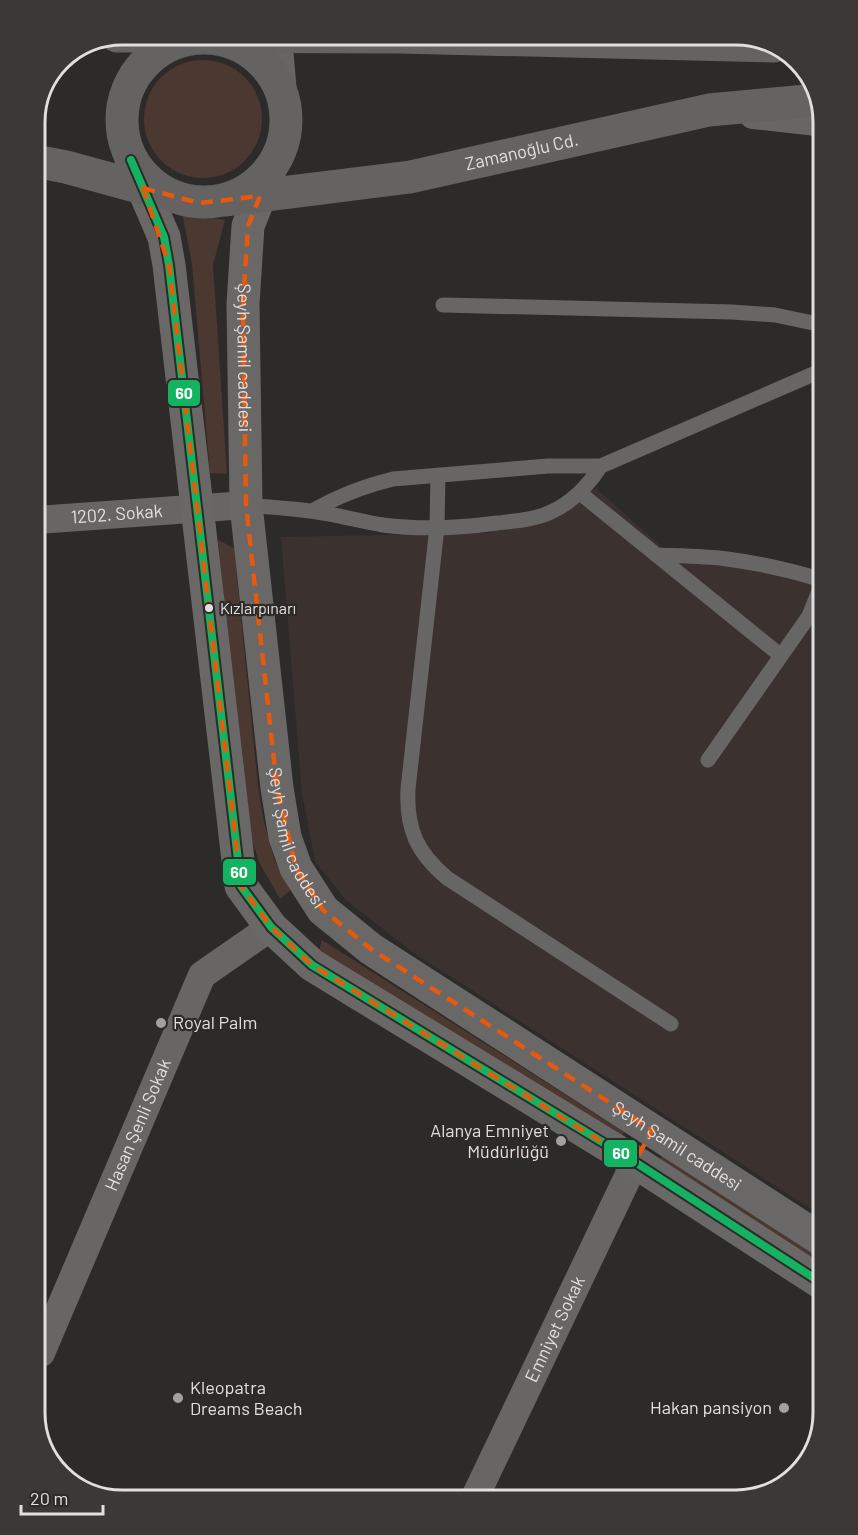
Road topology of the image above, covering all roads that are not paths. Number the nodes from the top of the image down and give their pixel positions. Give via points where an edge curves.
1 (169, 45) edge
2 (238, 45) edge
3 (279, 45) edge
4 (283, 94) junction
5 (810, 101) edge
6 (709, 110) junction
7 (813, 122) edge
8 (45, 163) edge
9 (149, 182) junction
10 (265, 183) junction
11 (443, 305) dead end
12 (813, 323) edge
13 (813, 374) edge
14 (601, 466) junction
15 (438, 475) junction
16 (580, 493) junction
17 (246, 505) junction
18 (197, 508) junction
19 (312, 511) junction
20 (45, 519) edge
21 (437, 528) junction
22 (656, 555) junction
23 (813, 577) edge
24 (813, 606) edge
25 (780, 655) junction
26 (708, 760) dead end
27 (323, 910) junction
28 (271, 927) junction
29 (671, 1024) dead end
30 (652, 1130) junction
31 (635, 1162) junction
32 (813, 1234) edge
33 (813, 1278) edge
34 (45, 1344) edge
35 (478, 1490) edge

1 - 9 highway via 149,58 131,80 122,106 122,134
2 - 4 highway via 251,51 271,70
3 - 4 street
4 - 10 highway via 288,121 283,147
5 - 6 highway, Zamanoğlu Cd.
6 - 7 street
6 - 10 highway, Zamanoğlu Cd. via 410,177
8 - 9 highway
9 - 10 highway, Zamanoğlu Cd. via 199,203 226,200
9 - 18 main road, Şeyh Şamil caddesi via 169,265
10 - 17 main road, Şeyh Şamil caddesi via 248,226 243,304
11 - 12 lane via 732,312
13 - 14 lane
14 - 15 lane
14 - 16 lane
15 - 19 lane via 371,485
15 - 21 lane
16 - 21 lane via 566,504 533,518
16 - 22 lane
17 - 18 street, 1202. Sokak
17 - 19 lane
17 - 27 main road, Şeyh Şamil caddesi via 285,837 296,868
18 - 20 street, 1202. Sokak
18 - 28 main road, Şeyh Şamil caddesi via 241,886
19 - 21 lane via 383,525
21 - 29 lane via 408,789 413,834 433,866 447,878
22 - 23 lane via 747,562
22 - 25 lane
24 - 25 lane
25 - 26 lane
27 - 28 main road
27 - 30 main road, Şeyh Şamil caddesi via 371,949
28 - 31 main road, Şeyh Şamil caddesi via 312,965
28 - 34 street, Hasan Şenli Sokak via 202,975
30 - 31 main road
30 - 32 main road, Şeyh Şamil caddesi
31 - 33 main road, Şeyh Şamil caddesi
31 - 35 street, Emniyet Sokak

